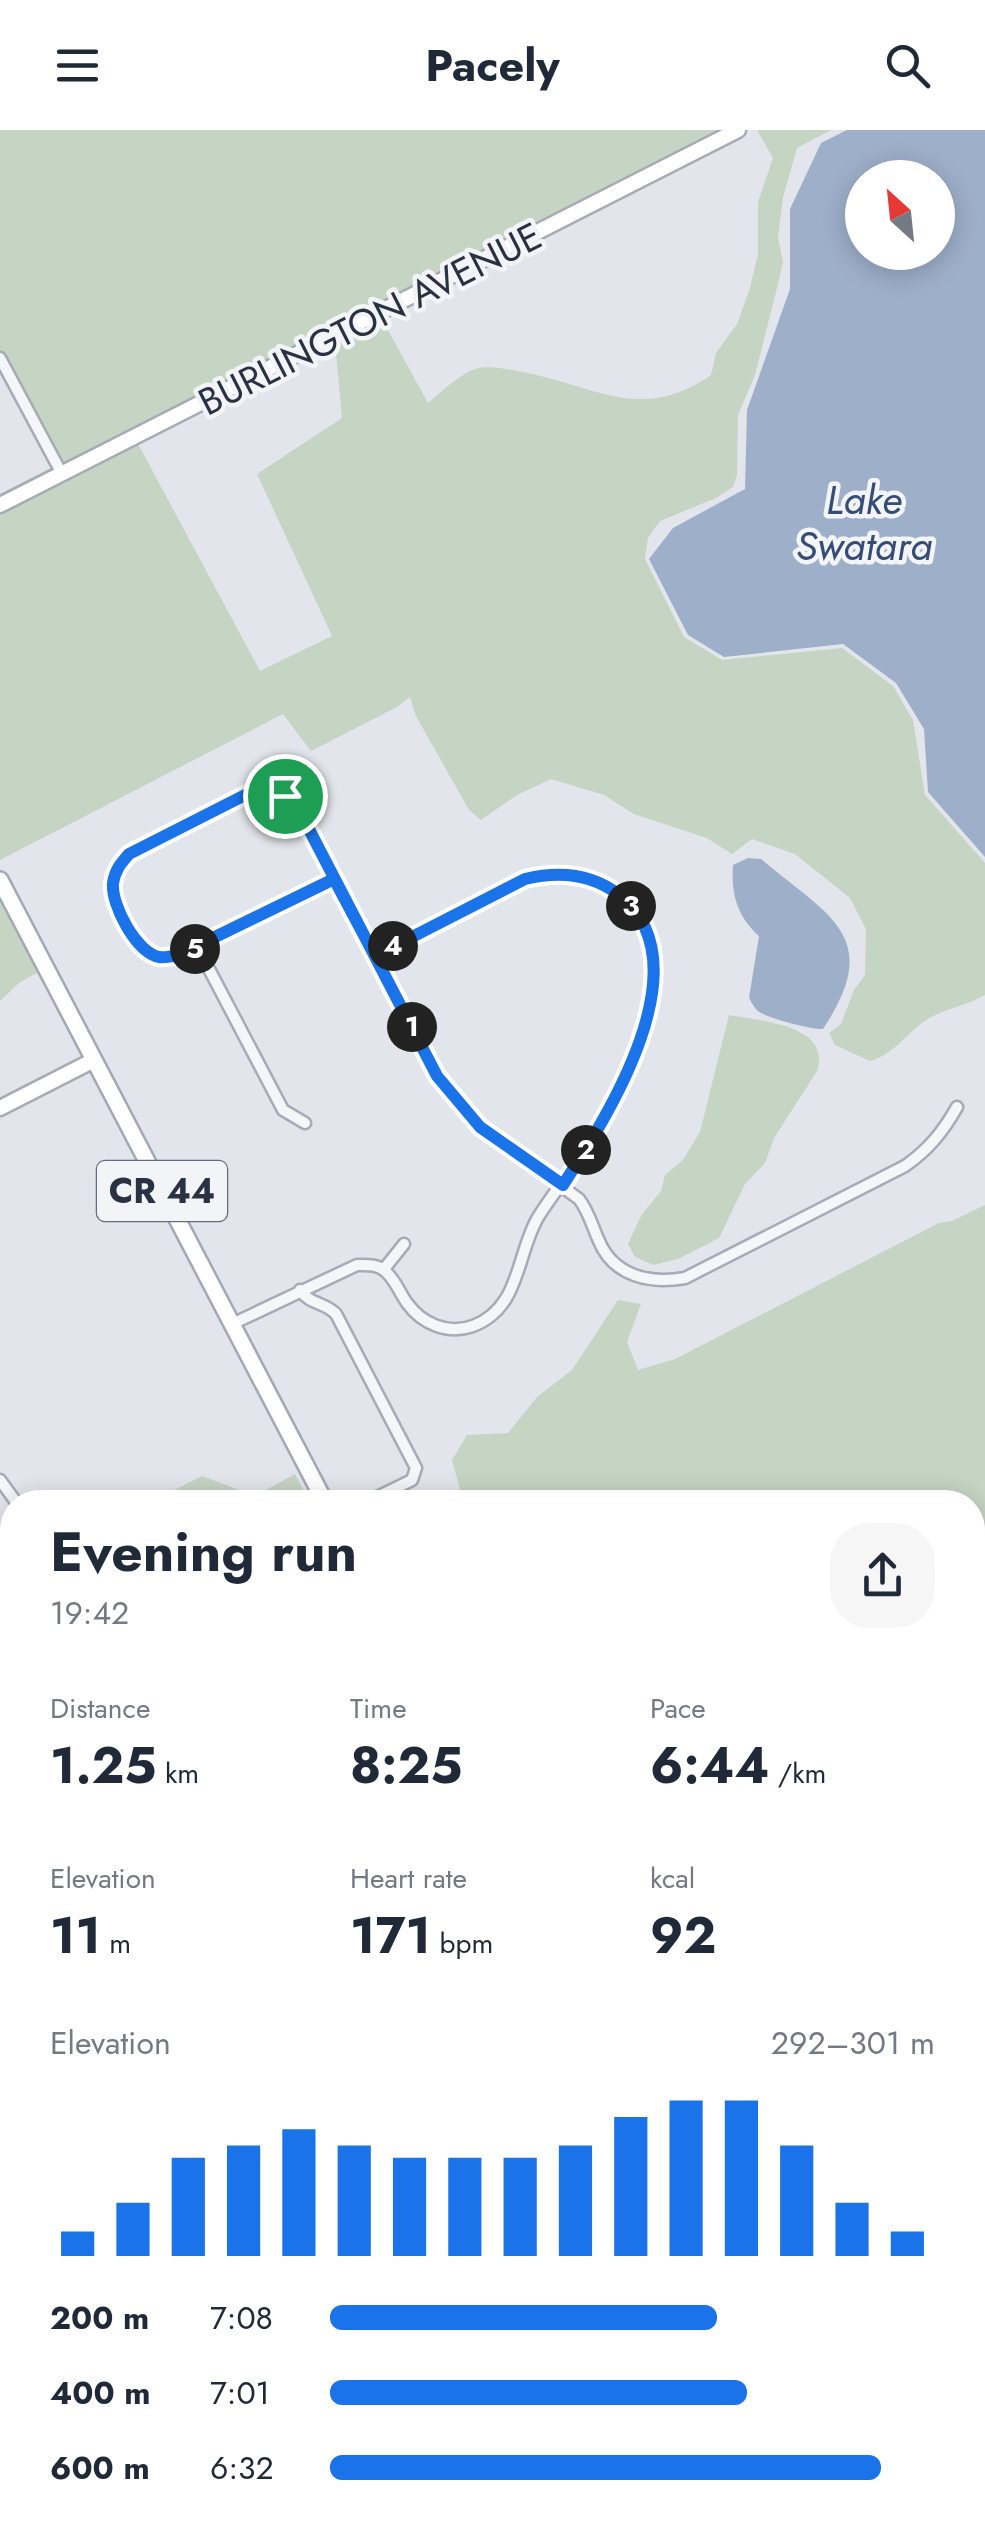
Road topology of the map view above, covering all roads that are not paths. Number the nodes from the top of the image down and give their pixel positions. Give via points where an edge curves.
1 (738, 130) edge
2 (0, 358) edge
3 (4, 374) edge
4 (62, 474) junction
5 (0, 505) edge
6 (334, 879) junction
7 (0, 880) edge
8 (198, 948) junction
9 (375, 956) junction
10 (94, 1060) junction
11 (957, 1107) dead end
12 (0, 1108) edge
13 (305, 1123) dead end
14 (563, 1185) junction
15 (404, 1244) dead end
16 (384, 1269) junction
17 (300, 1290) junction
18 (232, 1324) junction
19 (319, 1490) edge
20 (390, 1490) edge

1 - 4 street, BURLINGTON AVENUE
2 - 3 street
3 - 4 street
4 - 5 street, BURLINGTON AVENUE
6 - 8 street
6 - 8 street via 299,810 269,790 251,792 129,854 113,883 115,902 142,948 158,957
6 - 9 street
7 - 10 main road, CR 44
8 - 13 street via 283,1110
9 - 14 street via 456,1102 480,1127
9 - 14 street via 525,879 550,873 605,884 642,919 656,964 650,1004 628,1071
10 - 12 street
10 - 18 main road, CR 44
11 - 14 street via 945,1129 904,1166 685,1278 638,1278 614,1265 587,1210
14 - 16 street via 529,1234 503,1306 472,1326 451,1330 418,1316
15 - 16 street
16 - 17 street via 357,1265
17 - 18 street
17 - 20 street via 336,1314 416,1470
18 - 19 main road, CR 44

